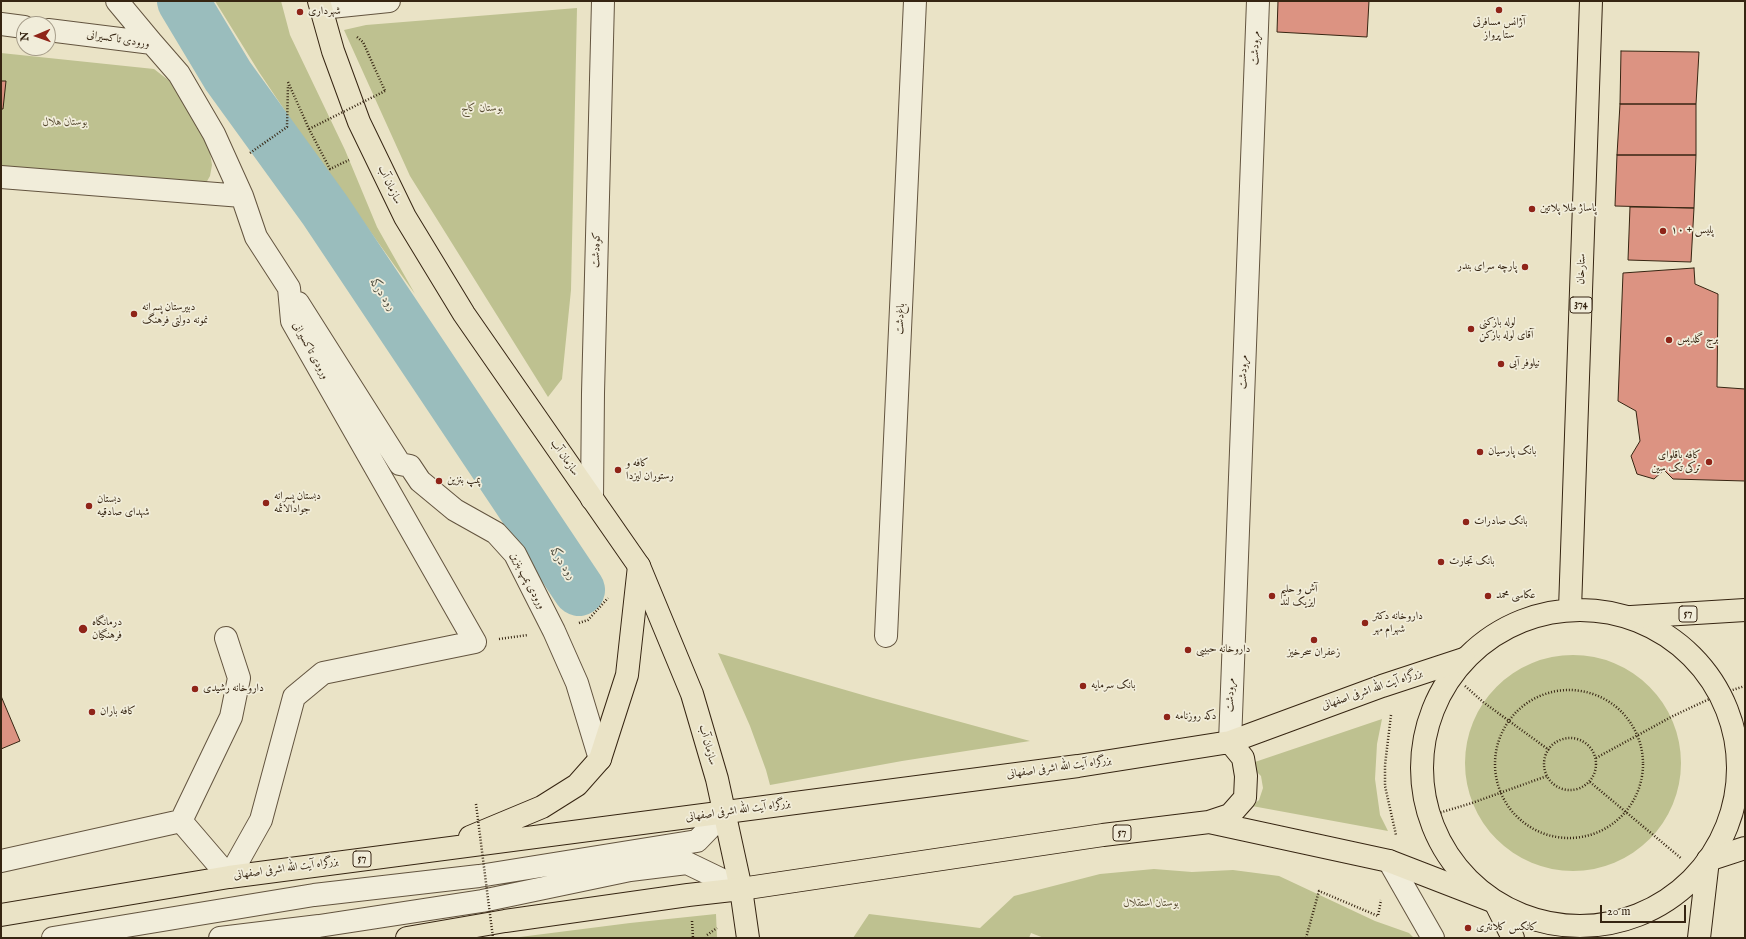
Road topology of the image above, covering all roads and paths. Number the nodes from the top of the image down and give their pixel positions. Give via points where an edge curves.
1 (117, 1) edge
2 (389, 1) edge
3 (603, 1) edge
4 (915, 1) edge
5 (1258, 1) edge
6 (1591, 1) edge
7 (320, 4) edge
8 (1, 24) edge
9 (16, 26) edge
10 (56, 31) edge
11 (363, 42) dead end
12 (152, 43) junction
13 (309, 129) junction
14 (249, 154) dead end
15 (330, 169) dead end
16 (1, 177) edge
17 (242, 196) junction
18 (289, 288) junction
19 (592, 499) junction
20 (639, 566) junction
21 (1570, 609) junction
22 (1745, 610) edge
23 (1631, 617) junction
24 (886, 636) dead end
25 (226, 638) dead end
26 (1458, 667) junction
27 (1745, 686) edge
28 (1720, 694) junction
29 (1391, 715) dead end
30 (1509, 721) junction
31 (1638, 734) junction
32 (1230, 742) junction
33 (1549, 750) junction
34 (1596, 758) junction
35 (600, 759) junction
36 (1547, 776) junction
37 (1590, 782) junction
38 (1501, 792) junction
39 (476, 804) dead end
40 (725, 812) junction
41 (1625, 812) junction
42 (1429, 816) junction
43 (181, 820) junction
44 (1209, 822) junction
45 (1396, 835) dead end
46 (443, 848) junction
47 (1745, 848) edge
48 (1, 861) edge
49 (1389, 862) junction
50 (1704, 866) junction
51 (229, 877) junction
52 (741, 889) junction
53 (1380, 900) dead end
54 (1494, 902) junction
55 (1, 916) edge
56 (691, 916) dead end
57 (717, 928) dead end
58 (53, 938) edge
59 (220, 938) edge
60 (407, 938) edge
61 (493, 938) edge
62 (693, 938) edge
63 (707, 938) edge
64 (748, 938) edge
65 (1306, 938) edge
66 (1433, 938) edge
67 (1513, 938) edge
68 (1699, 938) edge

1 - 12 street
2 - 7 street
3 - 19 street, کوه‌دشت
4 - 24 street, باغ‌دشت
5 - 32 street, مرودشت
6 - 21 main road, ستارخان / 374
7 - 19 main road, سازمان آب via 333,51 359,122 405,217 464,314
8 - 9 street
10 - 12 street, ورودی تاکسیرانی
11 - 13 path, bridge via 385,91
12 - 17 street, ورودی تاکسیرانی via 179,74 214,134
13 - 14 path via 288,82 287,127
13 - 15 path
16 - 17 street
17 - 18 street, ورودی تاکسیرانی via 256,237
18 - 35 street, ورودی پمپ بنزین via 400,464 410,466 420,481 455,510 496,533 514,554 577,683
18 - 51 street, ورودی تاکسیرانی via 292,320 475,642 323,673 294,697 261,820
19 - 20 main road, سازمان آب
20 - 35 main road via 627,675
20 - 40 main road, سازمان آب via 692,694
21 - 23 main road via 1601,610
21 - 26 main road via 1550,611 1512,623 1484,641
22 - 23 main road, 57
23 - 28 main road via 1652,626 1688,652 1704,669
25 - 43 street via 239,678 231,717
26 - 30 path via 1483,702
26 - 32 main road, بزرگراه آیت الله اشرفی اصفهانی / 57 via 1382,686
26 - 42 main road via 1445,684 1431,712 1423,742 1421,773
27 - 28 path
28 - 31 path
28 - 50 main road via 1734,730 1738,775 1730,820
29 - 45 path via 1385,786
30 - 31 path via 1518,709 1538,696 1561,689 1585,690 1607,699 1625,714
30 - 33 path
30 - 38 path via 1496,750 1495,774
31 - 34 path
31 - 41 path via 1644,759 1641,784
32 - 40 main road, بزرگراه آیت الله اشرفی اصفهانی / 57 via 1078,766
32 - 44 main road via 1243,758 1246,776 1245,798 1230,815
33 - 34 path via 1555,743 1571,738 1587,744
33 - 36 path via 1544,763
34 - 37 path via 1597,767
35 - 46 main road via 577,785 542,807
36 - 37 path via 1558,788 1567,790 1583,788
36 - 38 path
37 - 41 path
38 - 41 path via 1503,799 1518,819 1540,833 1564,839 1589,836 1612,825
38 - 42 path
39 - 61 path, bridge
40 - 46 main road, بزرگراه آیت الله اشرفی اصفهانی / 57
40 - 52 main road, سازمان آب
40 - 58 street via 697,841 479,876 314,895
41 - 50 path
42 - 54 main road via 1435,833 1450,859 1470,883
43 - 48 street
43 - 51 street
44 - 49 main road, 57
44 - 52 main road, 57 via 1103,835
46 - 51 main road, بزرگراه آیت الله اشرفی اصفهانی / 57
47 - 50 main road
49 - 54 main road, 57
49 - 66 street
50 - 54 main road via 1677,893 1657,906 1614,923 1591,927 1545,923
50 - 68 main road
51 - 55 main road, بزرگراه آیت الله اشرفی اصفهانی / 57
52 - 59 street via 687,863 630,870 482,901
52 - 60 main road, 57 via 505,921
52 - 64 main road, سازمان آب
53 - 65 path via 1378,916 1319,891
54 - 67 main road
56 - 62 path
57 - 63 path via 707,935

